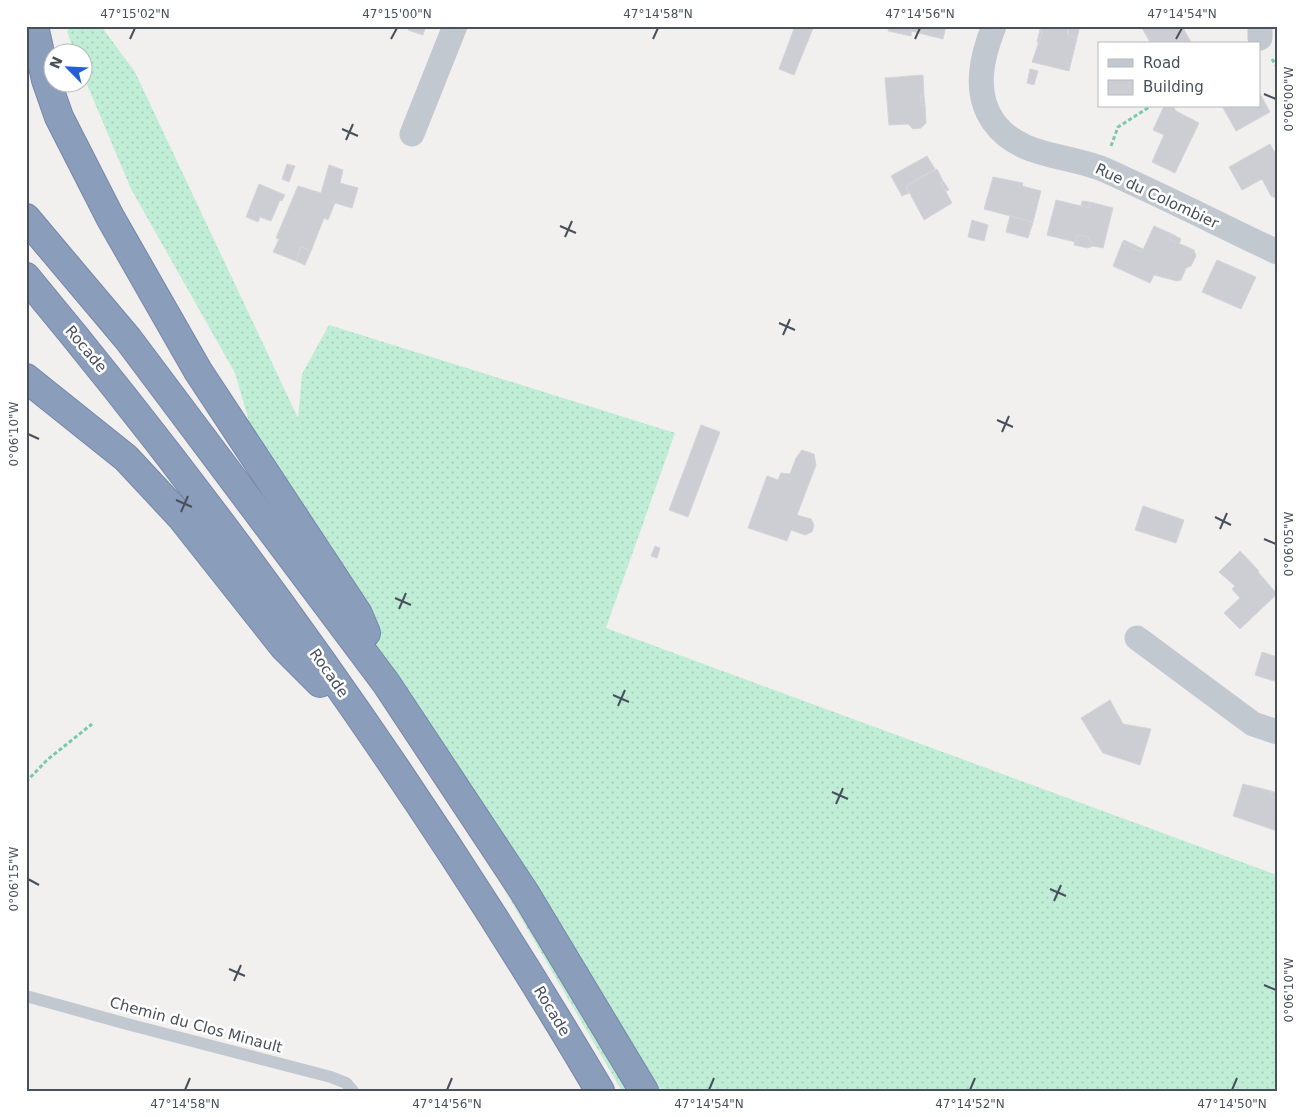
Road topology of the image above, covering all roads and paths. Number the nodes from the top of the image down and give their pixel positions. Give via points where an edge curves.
1 (34, 26) edge
2 (454, 26) edge
3 (994, 26) edge
4 (1148, 108) edge
5 (412, 134) dead end
6 (1103, 169) junction
7 (26, 218) edge
8 (1277, 252) edge
9 (26, 277) edge
10 (26, 378) edge
11 (1138, 638) dead end
12 (386, 683) junction
13 (92, 724) dead end
14 (1277, 732) edge
15 (374, 736) junction
16 (26, 782) edge
17 (26, 996) edge
18 (354, 1091) edge
19 (600, 1091) edge
20 (644, 1091) edge

1 - 12 highway via 46,80 59,117 110,217 198,371 358,614
2 - 5 street
3 - 6 street, Rue du Colombier via 981,72 982,98 993,121 1011,139 1034,150
4 - 6 path via 1118,127
6 - 8 street, Rue du Colombier
7 - 12 highway via 128,339
9 - 15 highway, Rocade via 176,463
10 - 15 highway via 126,458 181,517 284,647
11 - 14 street via 1253,724
12 - 20 highway via 525,893
13 - 16 path via 47,760
15 - 19 highway, Rocade via 496,920
17 - 18 lane, Chemin du Clos Minault via 331,1077 346,1083

